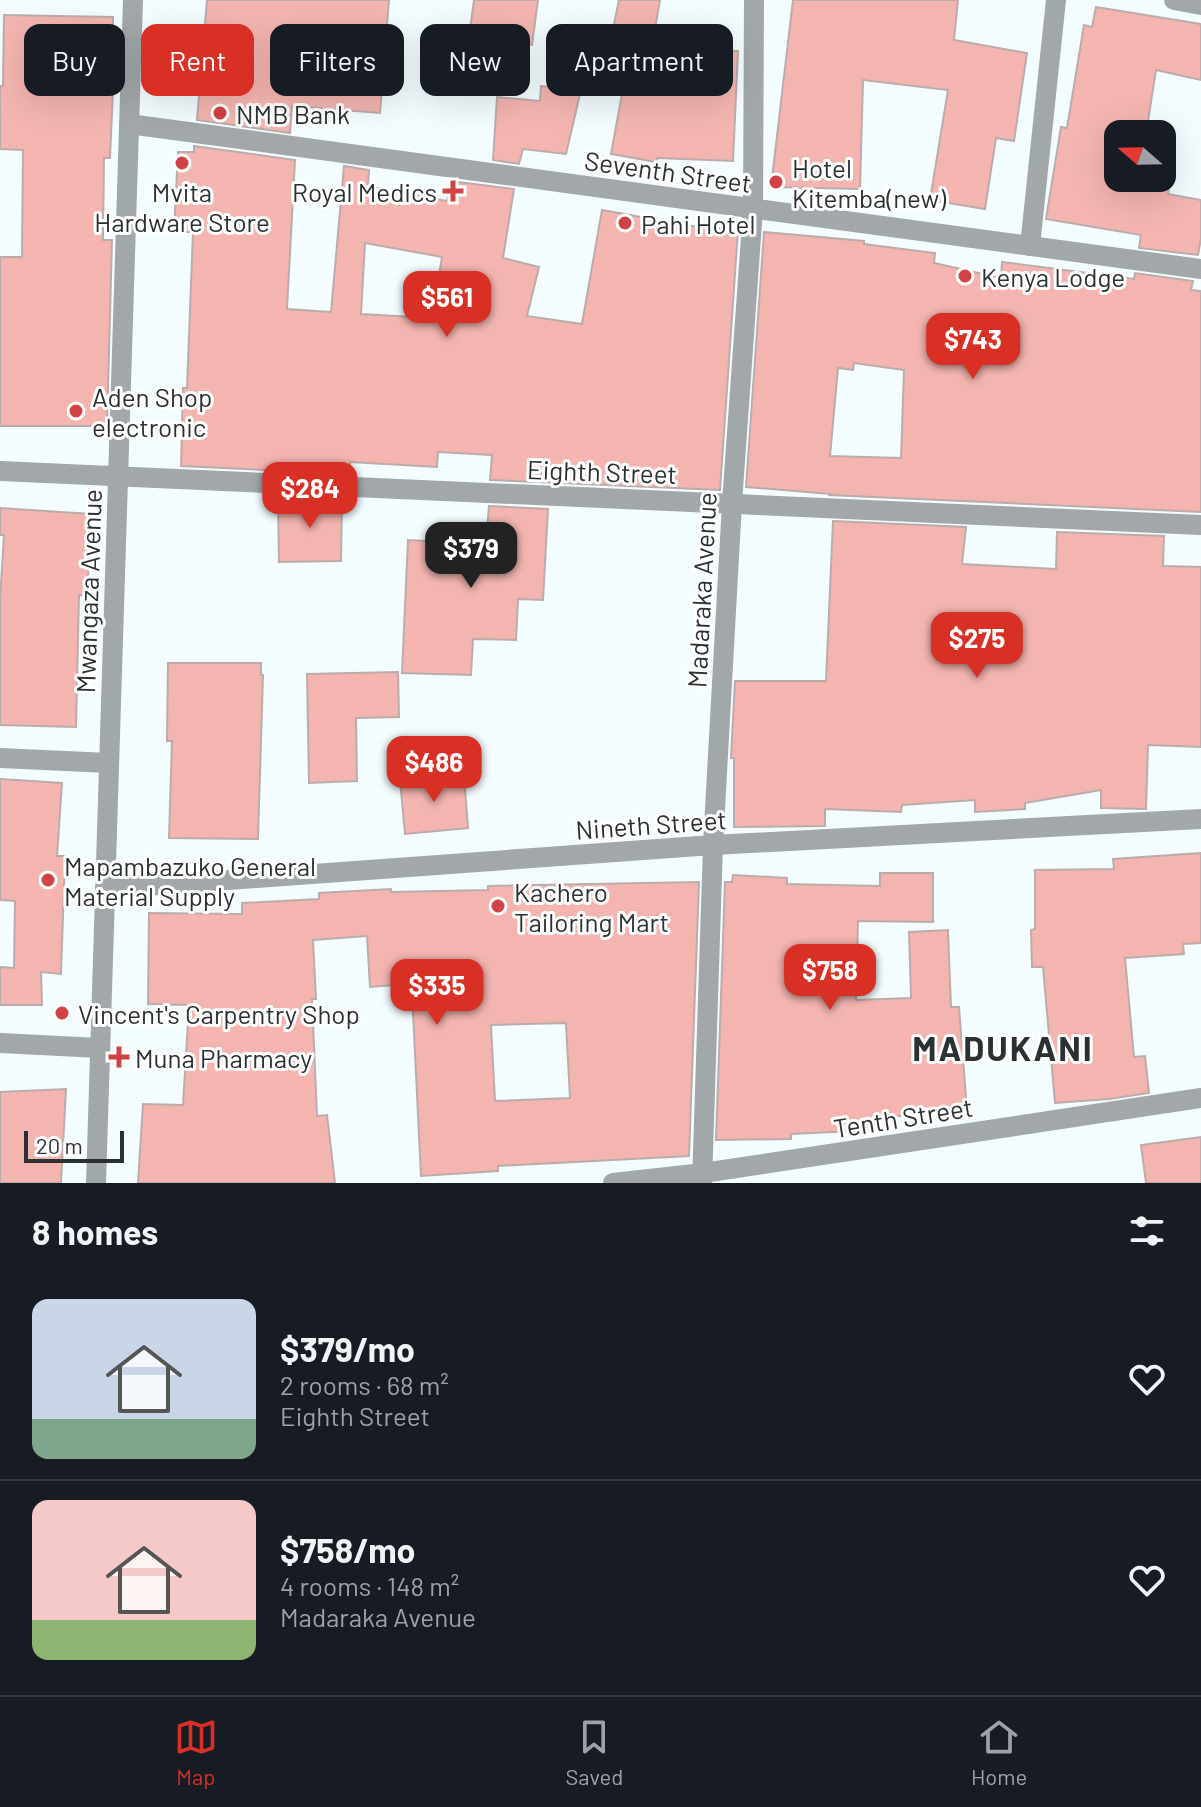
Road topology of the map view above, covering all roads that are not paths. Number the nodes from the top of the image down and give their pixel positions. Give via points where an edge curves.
1 (133, 0) edge
2 (754, 0) edge
3 (1056, 0) edge
4 (1174, 0) edge
5 (1201, 5) edge
6 (129, 124) junction
7 (753, 209) junction
8 (1030, 246) junction
9 (1201, 269) edge
10 (0, 471) edge
11 (118, 476) junction
12 (732, 503) junction
13 (1201, 525) edge
14 (0, 758) edge
15 (109, 763) junction
16 (1201, 819) edge
17 (713, 845) junction
18 (105, 889) junction
19 (0, 1043) edge
20 (100, 1048) junction
21 (1201, 1098) edge
22 (702, 1178) edge
23 (96, 1183) edge
24 (613, 1183) edge

1 - 6 street, Mwangaza Avenue
2 - 7 street, Madaraka Avenue
3 - 8 street
4 - 5 street
6 - 7 street, Seventh Street
6 - 11 street, Mwangaza Avenue
7 - 8 street, Seventh Street
7 - 12 street, Madaraka Avenue
8 - 9 street, Seventh Street
10 - 11 street, Eighth Street
11 - 12 street, Eighth Street
11 - 15 street, Mwangaza Avenue
12 - 13 street, Eighth Street
12 - 17 street, Madaraka Avenue
14 - 15 street
15 - 18 street, Mwangaza Avenue
16 - 17 street, Nineth Street
17 - 18 street, Nineth Street
17 - 22 street, Madaraka Avenue
18 - 20 street, Mwangaza Avenue
19 - 20 street
20 - 23 street, Mwangaza Avenue
21 - 22 street, Tenth Street
22 - 24 street, Tenth Street

